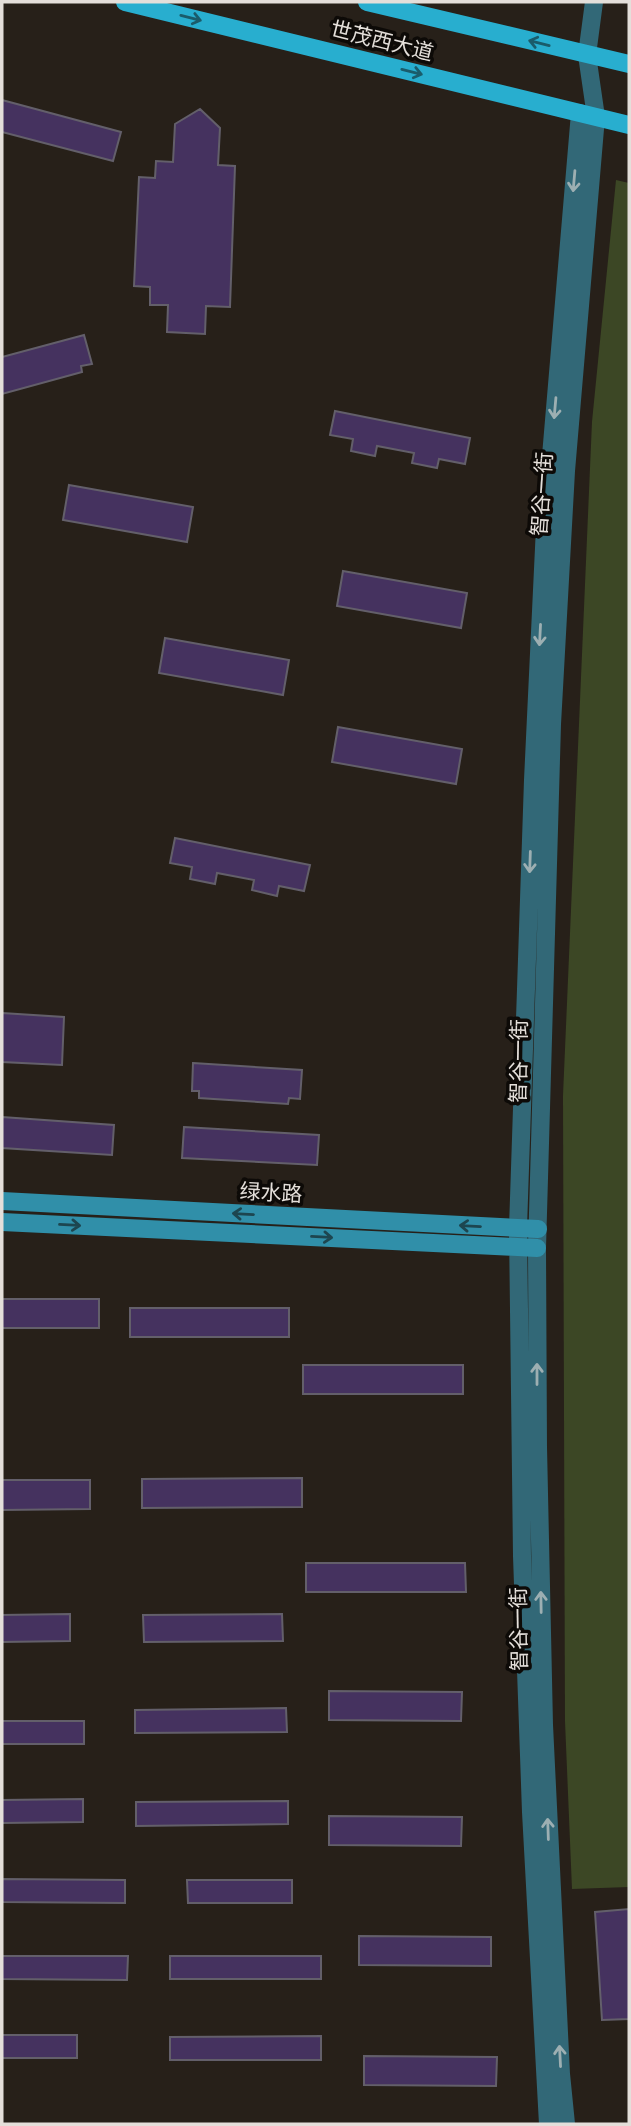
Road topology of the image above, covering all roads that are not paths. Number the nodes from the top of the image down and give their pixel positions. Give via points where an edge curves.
1 (125, 2) edge
2 (367, 2) edge
3 (594, 2) edge
4 (587, 55) junction
5 (629, 64) edge
6 (588, 115) junction
7 (629, 125) edge
8 (2, 1201) edge
9 (2, 1222) edge
10 (518, 1228) junction
11 (538, 1229) junction
12 (528, 1247) junction
13 (548, 2124) edge
14 (566, 2124) edge

1 -> 6 main road, 世茂西大道
4 -> 2 main road, 世茂西大道
3 - 4 street, 智谷一街
4 - 5 main road, 世茂西大道
4 - 6 street, 智谷一街
6 - 7 main road, 世茂西大道
6 -> 10 street, 智谷一街 via 545,527
6 - 11 street, 智谷一街 via 552,724
10 -> 8 main road, 绿水路
9 -> 12 main road, 绿水路
10 - 11 main road, 绿水路
10 - 12 street, 智谷一街
11 - 12 street, 智谷一街
12 - 13 street, 智谷一街 via 522,1556 534,1896
14 -> 12 street, 智谷一街 via 544,1725

